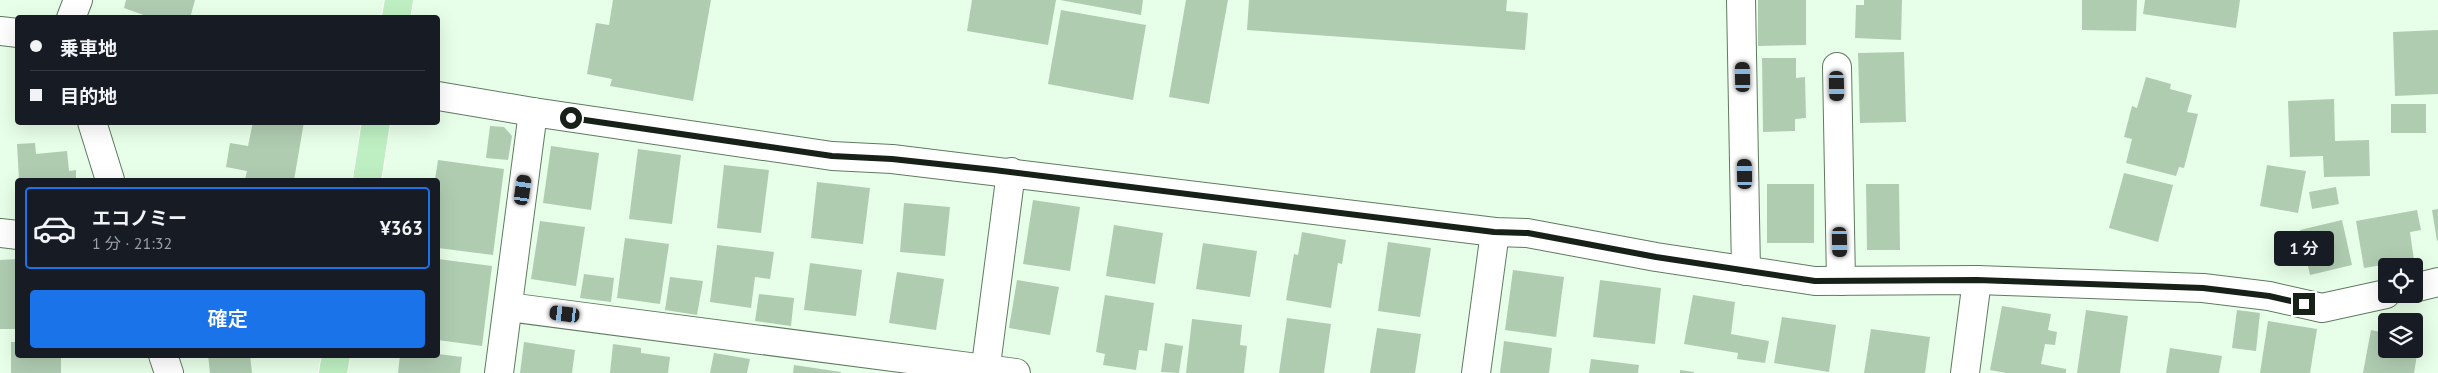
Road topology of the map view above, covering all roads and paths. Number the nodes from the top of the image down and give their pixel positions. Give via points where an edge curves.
1 (78, 0) edge
2 (399, 0) edge
3 (1741, 0) edge
4 (72, 15) edge
5 (396, 15) edge
6 (0, 31) edge
7 (15, 34) edge
8 (1837, 67) dead end
9 (440, 96) edge
10 (533, 112) junction
11 (93, 125) edge
12 (376, 125) edge
13 (1011, 172) junction
14 (109, 178) edge
15 (367, 178) edge
16 (1494, 232) junction
17 (0, 233) edge
18 (15, 235) edge
19 (1746, 271) junction
20 (1977, 280) junction
21 (1841, 281) junction
22 (2438, 282) edge
23 (2423, 286) edge
24 (2378, 296) edge
25 (508, 307) junction
26 (164, 358) edge
27 (336, 358) edge
28 (985, 371) edge
29 (169, 373) edge
30 (333, 373) edge
31 (499, 373) edge
32 (1016, 373) edge
33 (1476, 373) edge
34 (1965, 373) edge

1 - 4 street
2 - 5 main road
3 - 19 street
6 - 7 street
8 - 21 street
9 - 10 street
10 - 13 street via 832,156
10 - 25 street
11 - 14 street
12 - 15 main road
13 - 16 street
13 - 28 street
16 - 19 street via 1528,233
16 - 33 street
17 - 18 street
19 - 21 street via 1815,281
20 - 21 street
20 - 24 street via 2203,288 2269,296 2322,308
20 - 34 street
22 - 23 street
25 - 28 street
25 - 31 street
26 - 29 street
27 - 30 main road
28 - 32 street

